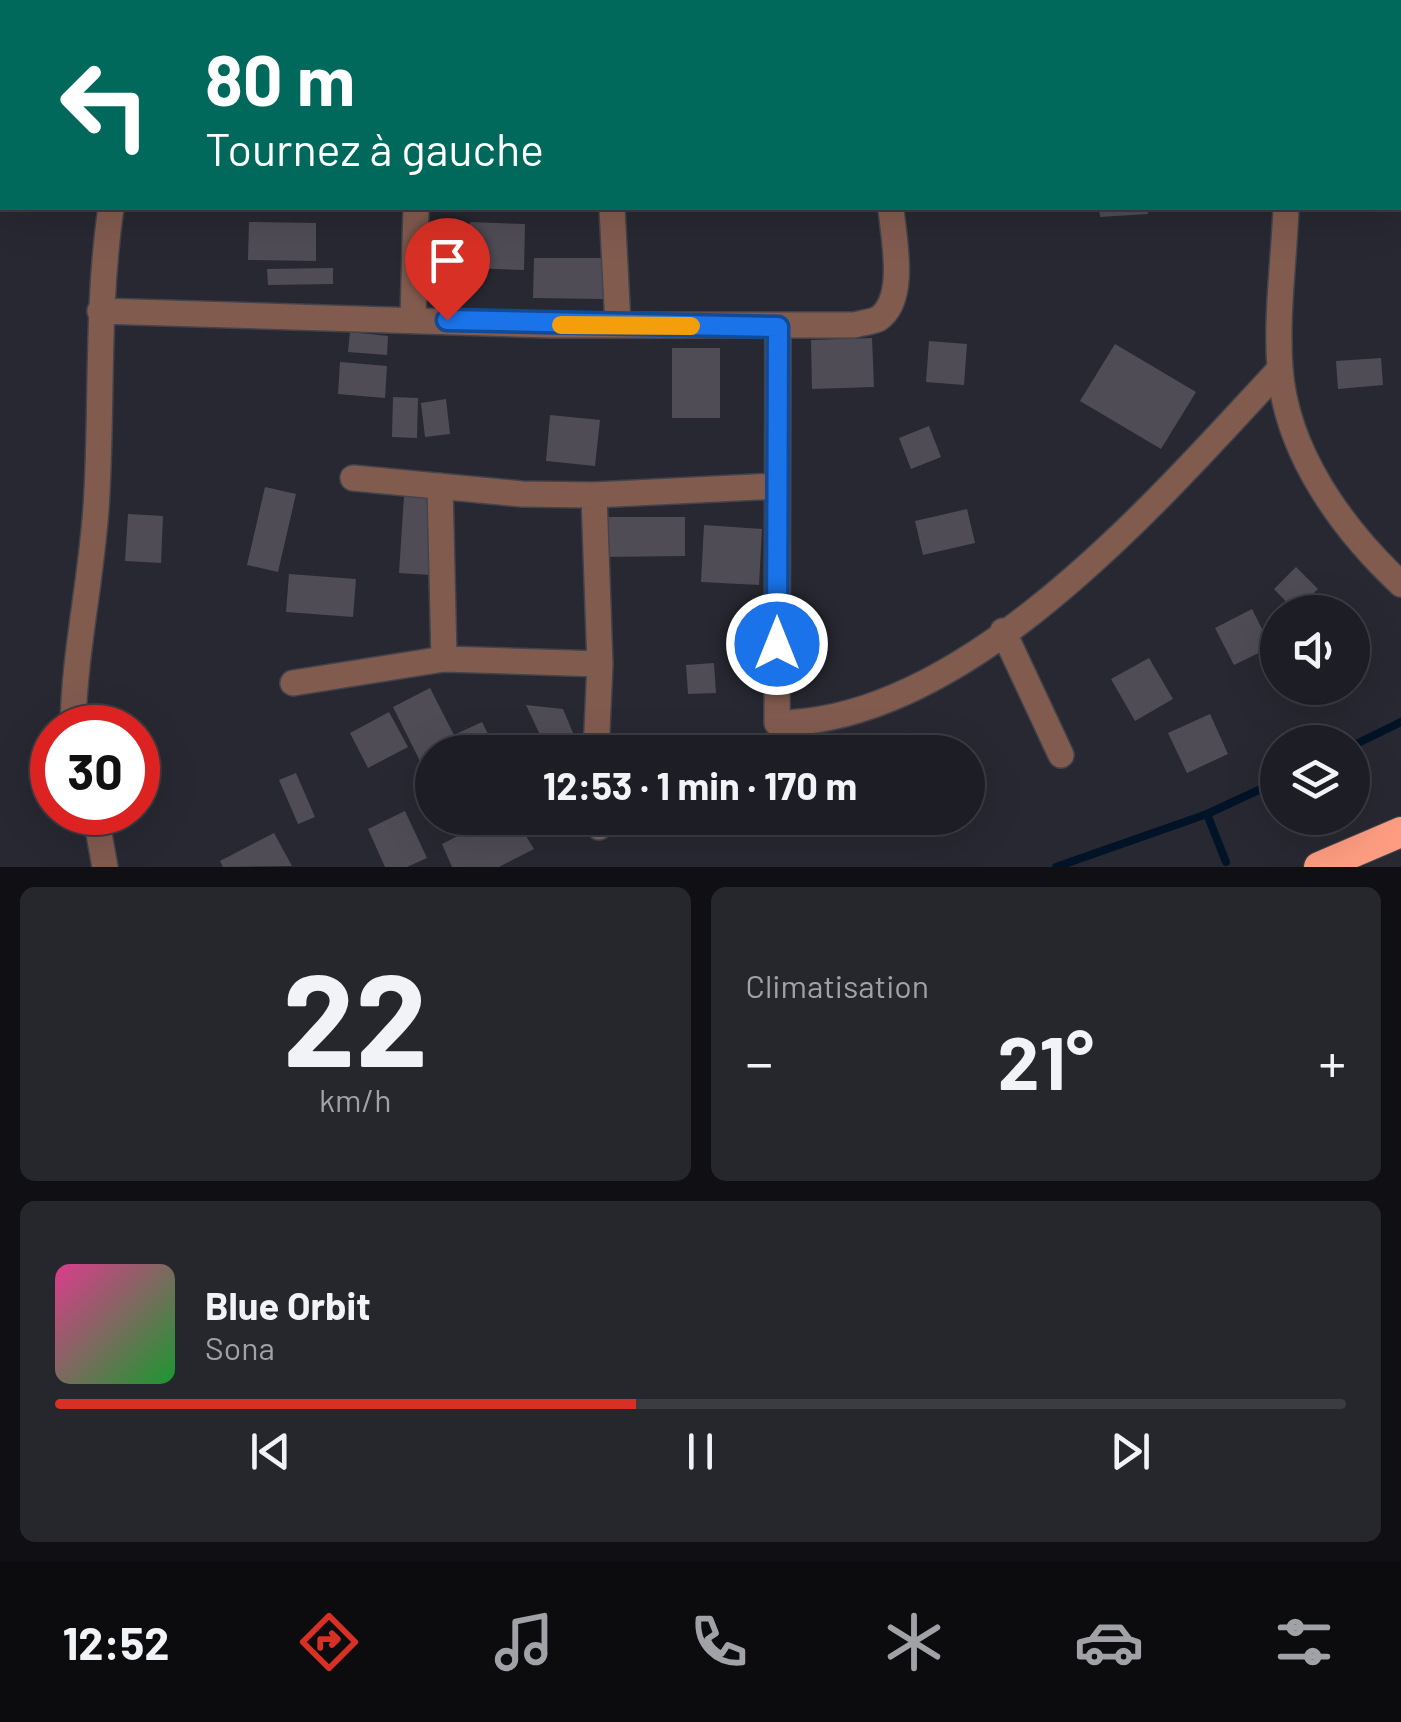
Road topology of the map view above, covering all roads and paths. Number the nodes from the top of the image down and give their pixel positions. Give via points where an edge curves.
1 (111, 210) edge
2 (416, 210) edge
3 (612, 210) edge
4 (891, 210) edge
5 (1286, 210) edge
6 (100, 311) junction
7 (412, 319) junction
8 (618, 325) junction
9 (778, 327) junction
10 (1280, 369) junction
11 (352, 478) dead end
12 (440, 486) junction
13 (777, 486) junction
14 (594, 495) junction
15 (1401, 584) edge
16 (1004, 631) junction
17 (444, 659) junction
18 (600, 664) junction
19 (293, 683) dead end
20 (73, 705) edge
21 (597, 735) edge
22 (1060, 756) dead end
23 (1401, 832) edge
24 (99, 835) edge
25 (105, 867) edge
26 (1319, 867) edge

1 - 6 street
2 - 7 street
3 - 8 street
4 - 9 street via 896,276 891,303 878,319
5 - 10 street
6 - 7 street
6 - 20 street via 97,495
7 - 8 street
8 - 9 street
9 - 13 street
10 - 15 street via 1301,448 1319,483 1340,519
10 - 16 street via 1150,509
11 - 12 street
12 - 14 street
12 - 17 street
13 - 14 street
13 - 16 street via 778,723 815,723 908,691
14 - 18 street
16 - 22 street
17 - 18 street
17 - 19 street
18 - 21 street
23 - 26 highway
24 - 25 street

